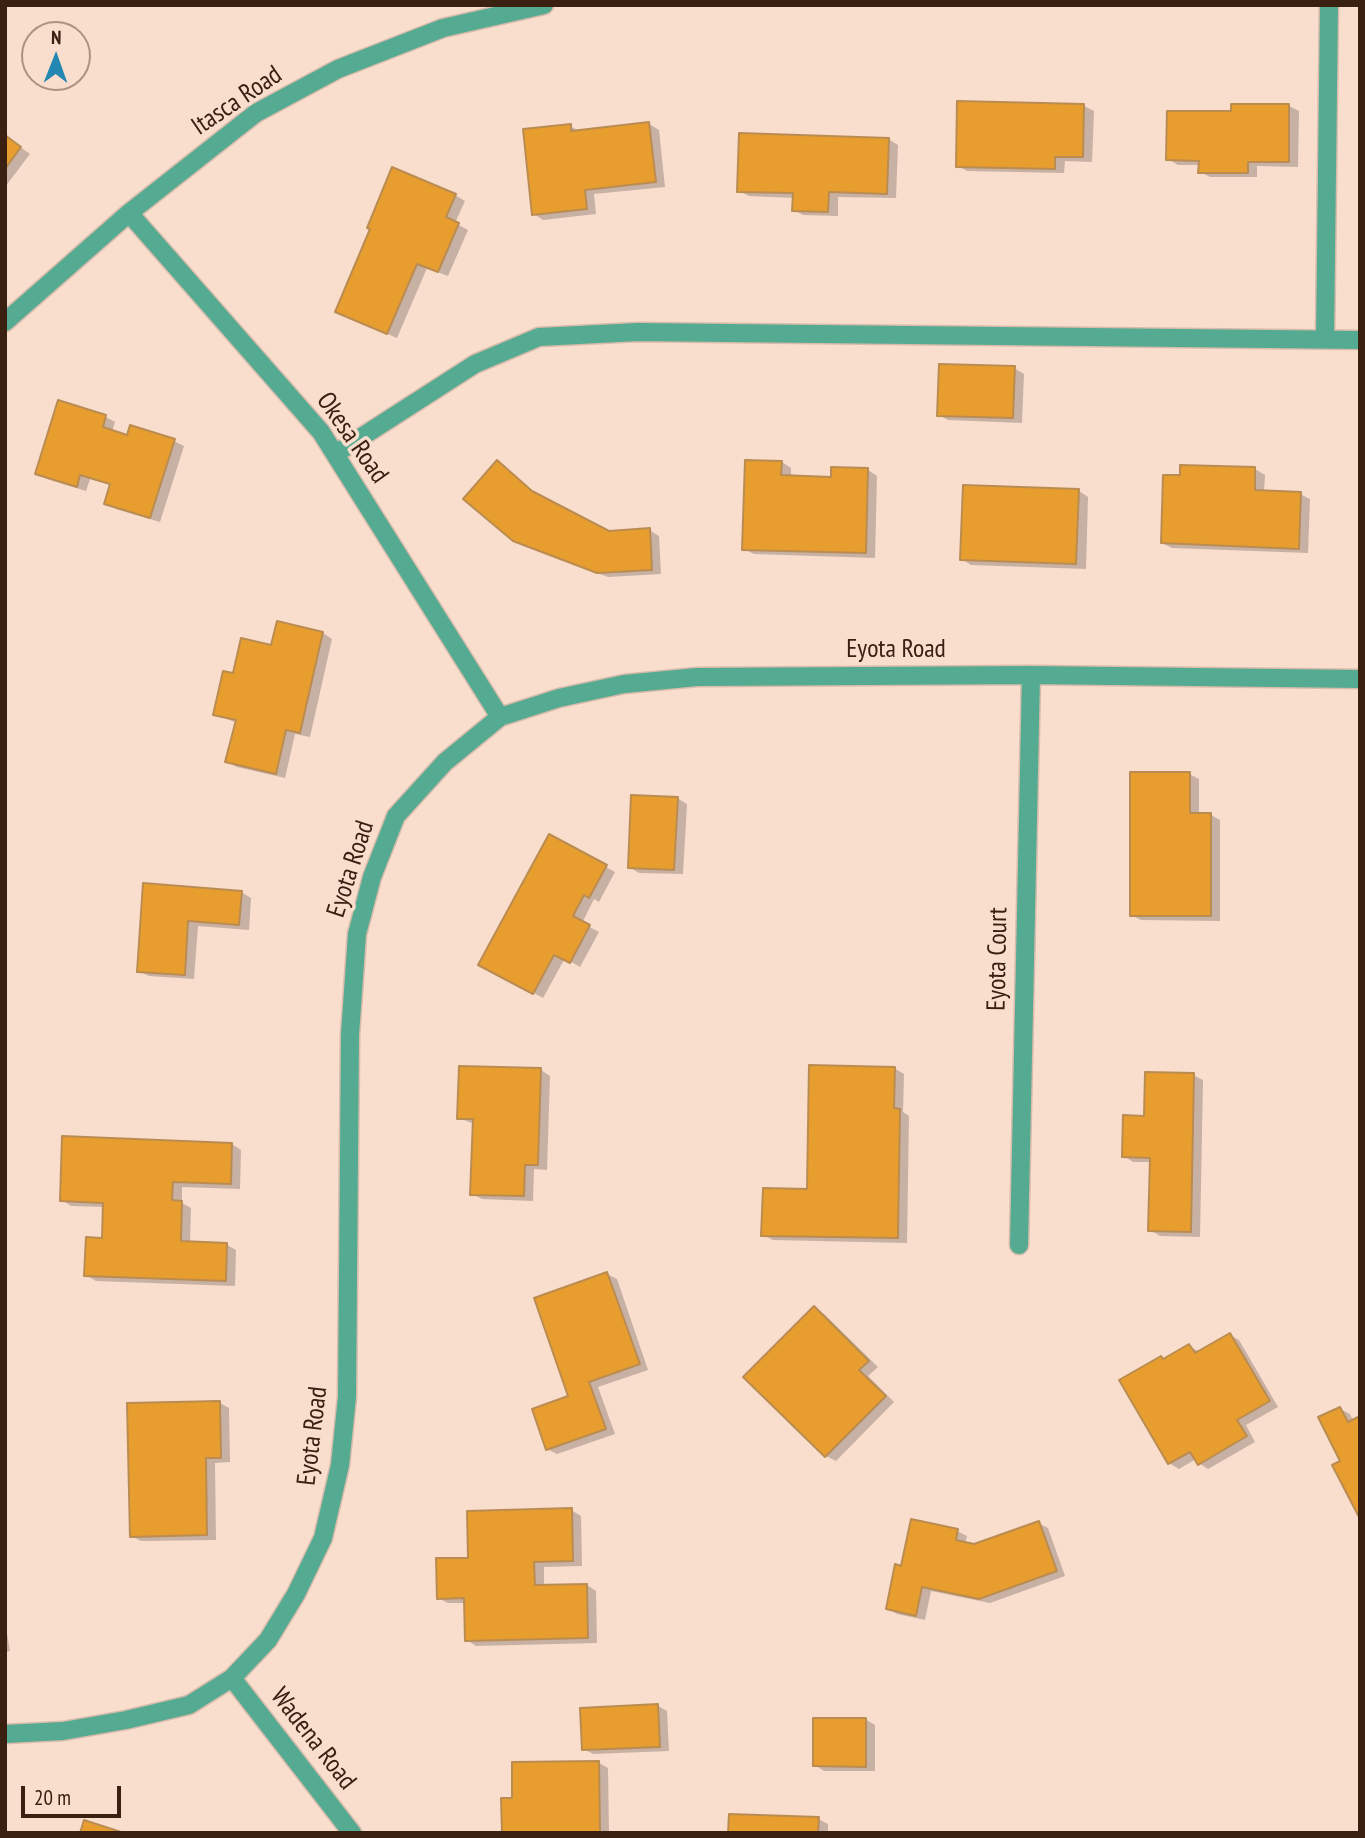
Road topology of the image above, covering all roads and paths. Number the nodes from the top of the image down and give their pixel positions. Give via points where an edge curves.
1 (544, 5) edge
2 (1329, 5) edge
3 (129, 214) junction
4 (5, 322) edge
5 (1325, 340) junction
6 (1360, 340) edge
7 (335, 454) junction
8 (1031, 675) junction
9 (1360, 679) edge
10 (500, 717) junction
11 (1018, 1245) dead end
12 (232, 1678) junction
13 (5, 1734) edge
14 (352, 1833) edge

1 - 3 street, Itasca Road via 443,27 338,69 256,113
2 - 5 street
3 - 4 street, Itasca Road
3 - 7 street, Okesa Road via 321,432
5 - 6 street
5 - 7 street via 652,332 539,337 475,364
7 - 10 street, Okesa Road
8 - 9 street, Eyota Road
8 - 10 street, Eyota Road via 697,677 624,684
8 - 11 street, Eyota Court
10 - 12 street, Eyota Road via 445,762 396,816 372,877 357,934 350,1035 347,1397 340,1465 323,1538 296,1594 268,1640
12 - 13 street, Eyota Road via 189,1705 63,1731
12 - 14 street, Wadena Road

